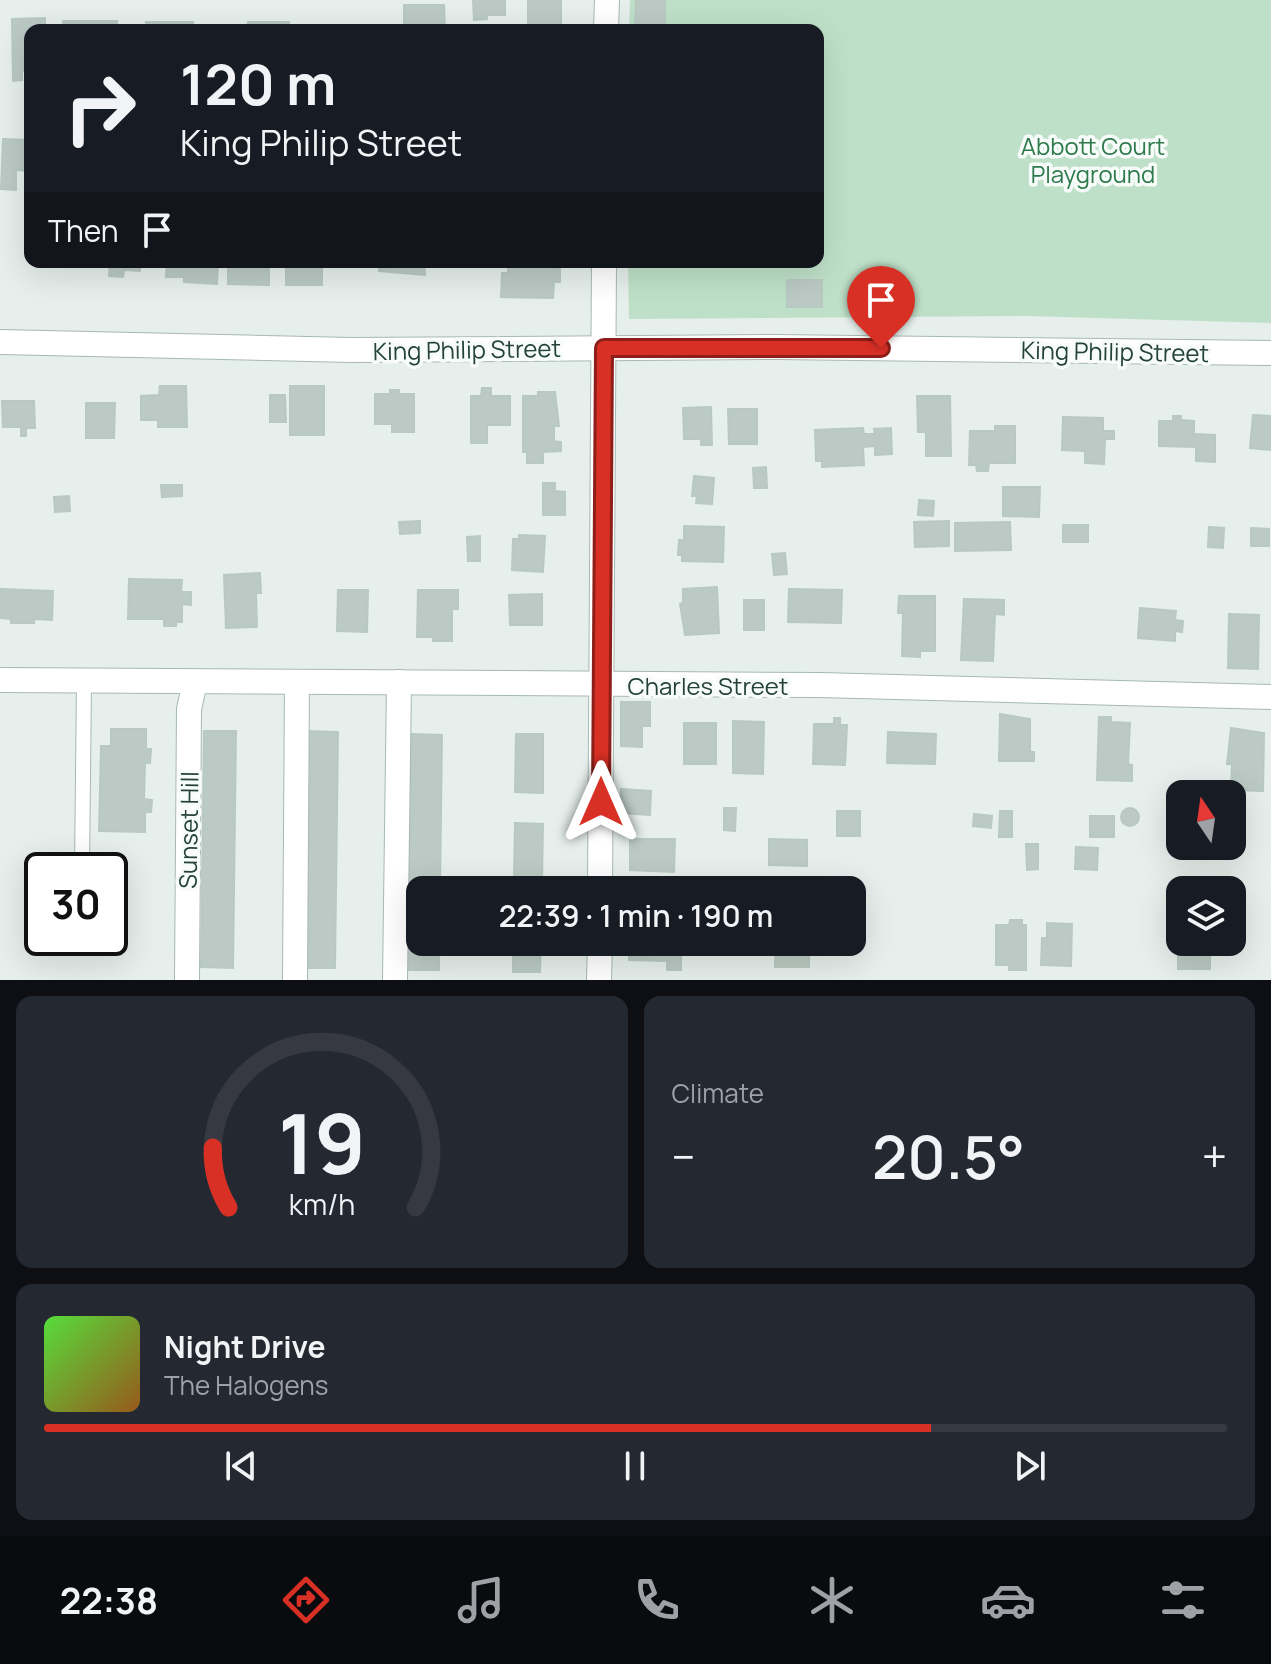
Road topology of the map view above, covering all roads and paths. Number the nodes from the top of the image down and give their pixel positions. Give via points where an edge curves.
1 (607, 0) edge
2 (606, 24) edge
3 (604, 268) edge
4 (0, 342) edge
5 (604, 348) junction
6 (1271, 353) edge
7 (0, 680) edge
8 (84, 681) junction
9 (195, 682) junction
10 (297, 682) junction
11 (399, 682) junction
12 (602, 684) junction
13 (1271, 697) edge
14 (82, 852) edge
15 (600, 876) edge
16 (600, 956) edge
17 (187, 980) edge
18 (295, 980) edge
19 (395, 980) edge
20 (599, 980) edge

1 - 2 street
3 - 5 street
4 - 5 street, King Philip Street via 351,350
5 - 6 street, King Philip Street
5 - 12 street
7 - 8 street, Charles Street
8 - 9 street, Charles Street
8 - 14 lane
9 - 10 street, Charles Street
9 - 17 street, Sunset Hill via 189,709
10 - 11 street, Charles Street
10 - 18 street
11 - 12 street, Charles Street
11 - 19 street
12 - 13 street, Charles Street
12 - 15 street
16 - 20 street

